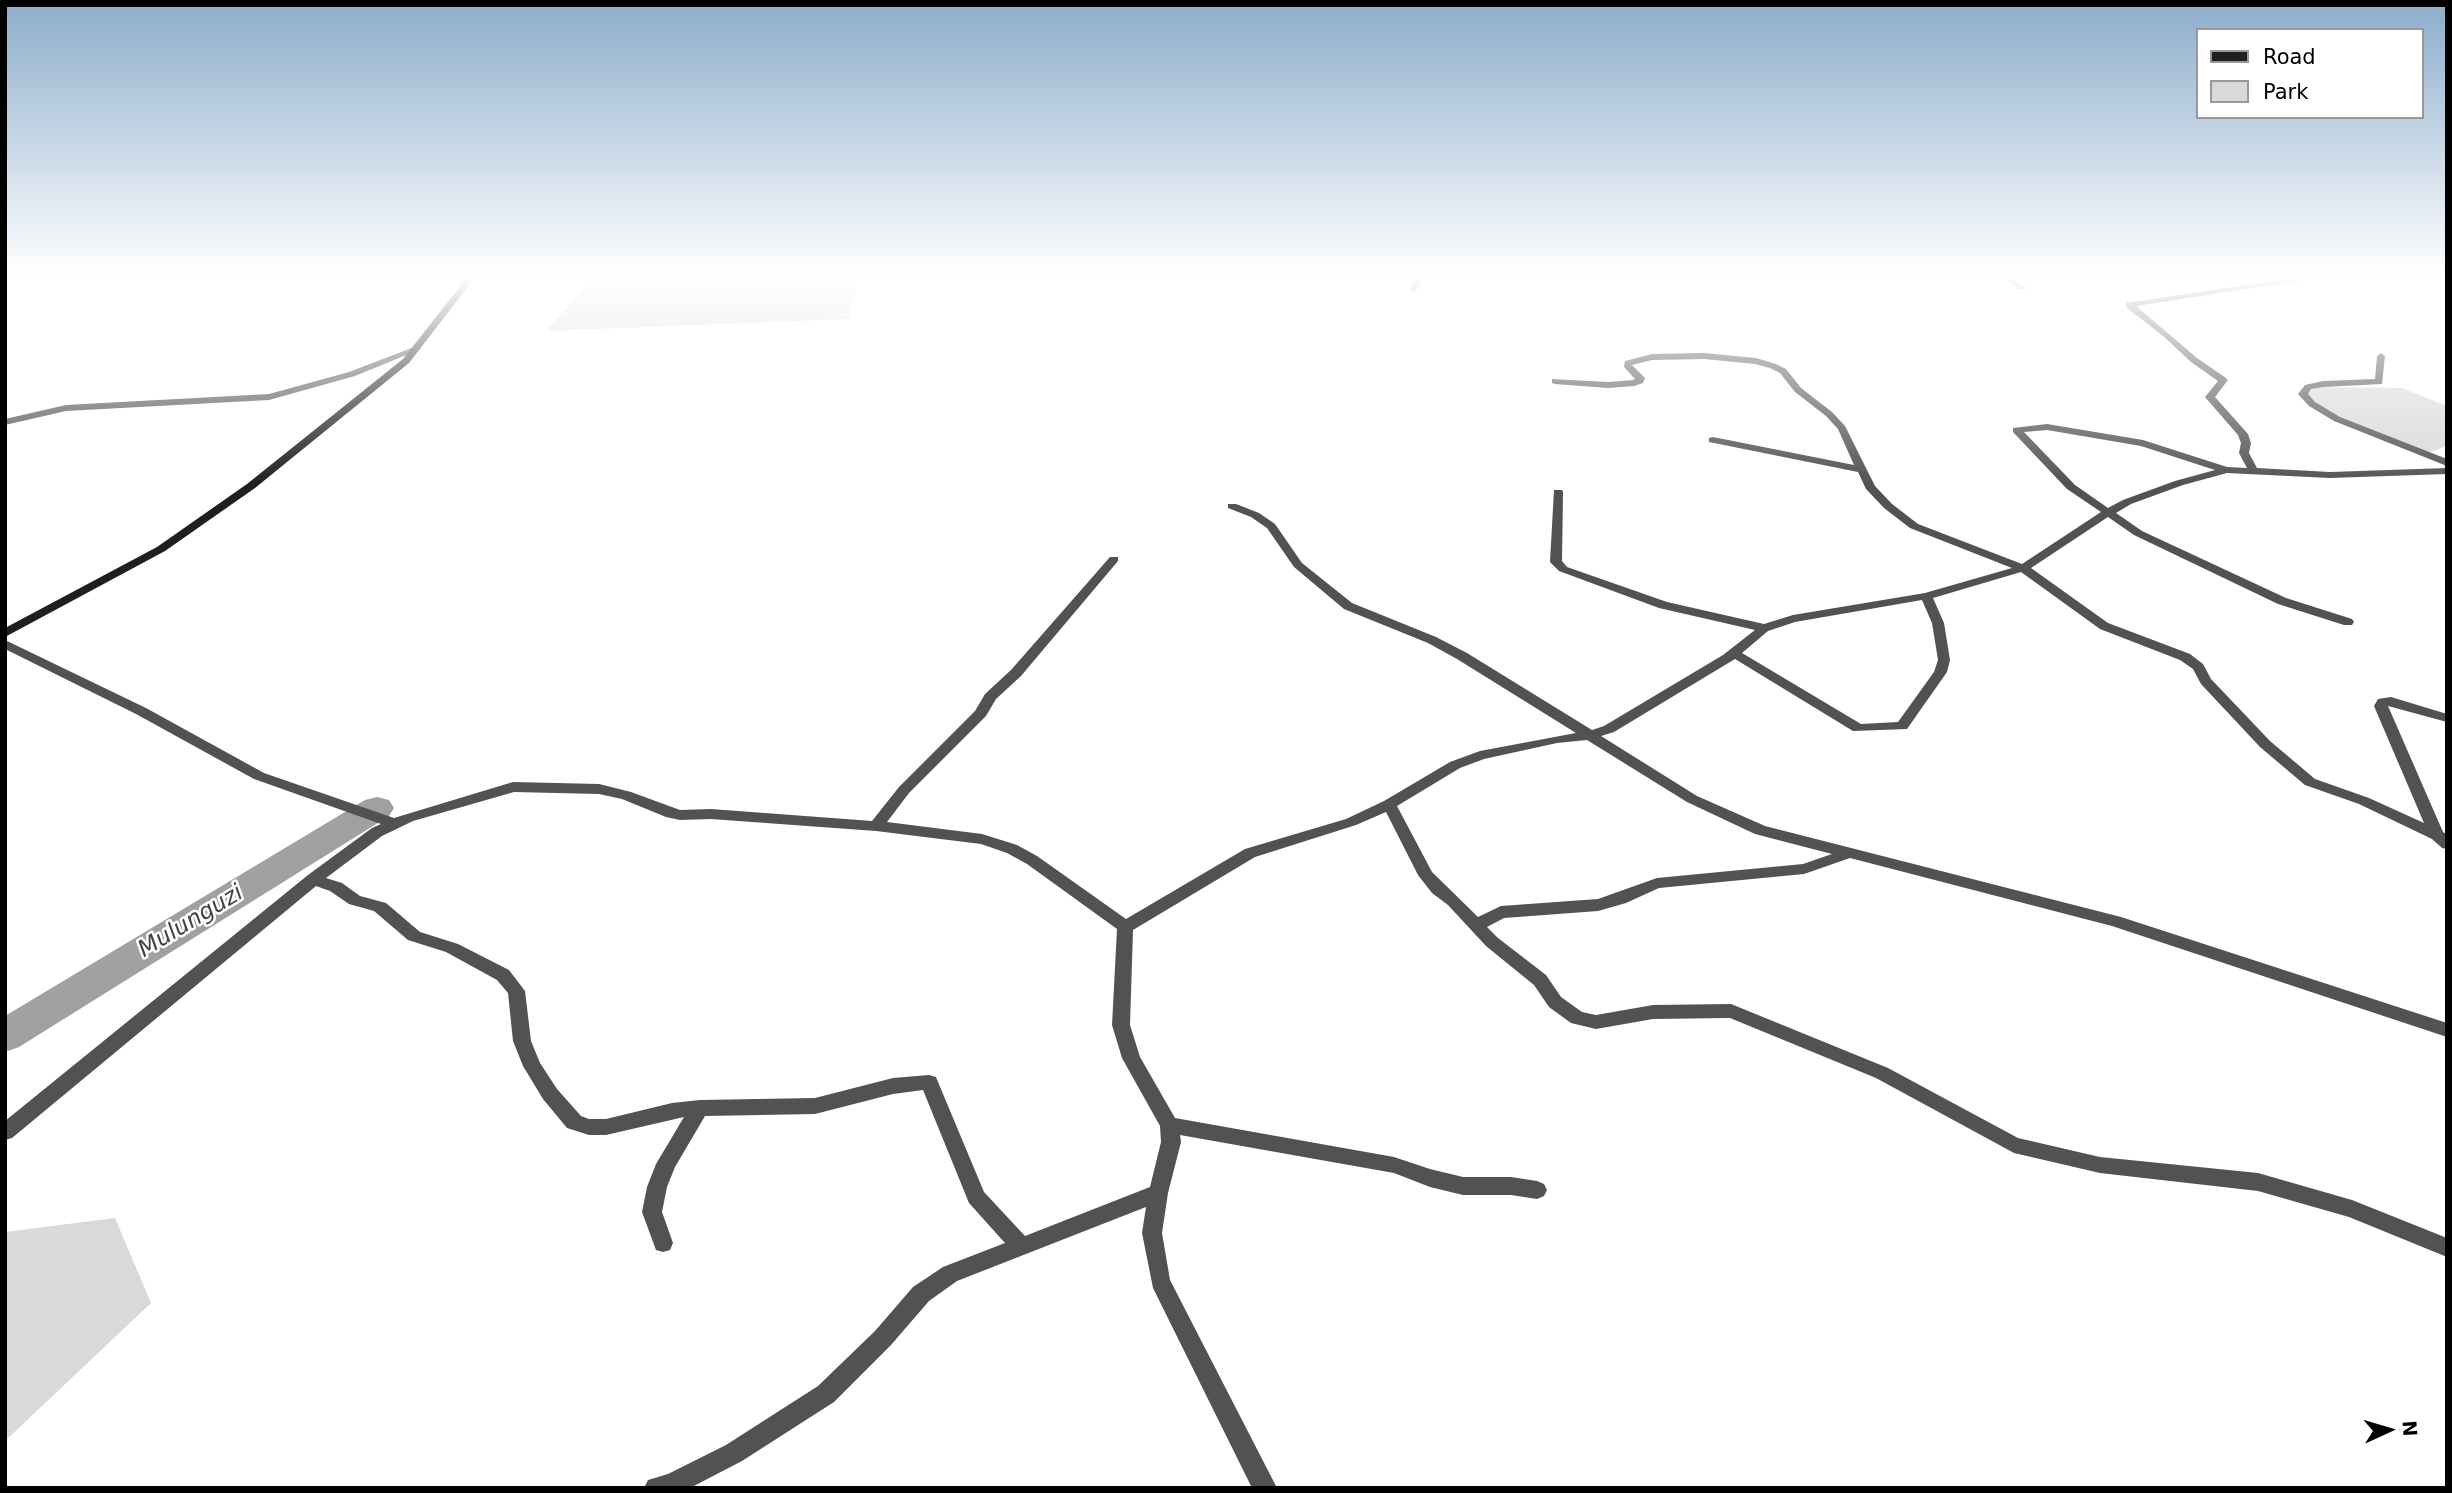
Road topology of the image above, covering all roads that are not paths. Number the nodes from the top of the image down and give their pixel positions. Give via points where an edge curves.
1 (420, 345) edge
2 (2177, 345) edge
3 (417, 349) junction
4 (2381, 356) dead end
5 (1555, 381) dead end
6 (5, 422) edge
7 (1713, 440) dead end
8 (2447, 463) edge
9 (1860, 469) junction
10 (2227, 470) junction
11 (2447, 471) edge
12 (2253, 472) junction
13 (1558, 492) dead end
14 (1232, 506) dead end
15 (2106, 513) junction
16 (1114, 559) dead end
17 (2023, 568) junction
18 (1926, 596) junction
19 (2348, 622) dead end
20 (1764, 628) junction
21 (5, 633) edge
22 (5, 644) edge
23 (1734, 653) junction
24 (2447, 718) edge
25 (1592, 736) junction
26 (1389, 804) junction
27 (392, 823) junction
28 (876, 826) junction
29 (2442, 839) edge
30 (1846, 853) junction
31 (314, 879) junction
32 (1477, 925) junction
33 (1125, 927) junction
34 (2447, 1030) edge
35 (699, 1108) junction
36 (1170, 1125) junction
37 (5, 1132) edge
38 (1536, 1190) dead end
39 (1158, 1193) junction
40 (663, 1243) dead end
41 (1021, 1246) junction
42 (2447, 1248) edge
43 (656, 1488) edge
44 (1265, 1488) edge

1 - 3 street
2 - 12 street via 2223,380 2210,397 2243,435 2244,453
3 - 6 street via 352,374 269,397 66,408
3 - 21 street via 379,385 190,531
4 - 8 street via 2379,382 2323,384 2308,387 2303,394 2337,419
5 - 9 street via 1634,383 1640,377 1628,363 1652,358 1756,361 1783,372 1829,414 1842,428
7 - 9 street
9 - 17 street via 1888,506 1914,526
10 - 12 street
10 - 15 street via 2179,483
10 - 15 street via 2143,443 2048,427 2016,430 2071,487
11 - 12 street
13 - 20 street via 1556,562 1563,569 1663,605
14 - 25 street via 1271,526 1298,565 1348,606 1432,640
15 - 17 street
15 - 19 street via 2208,568 2299,608
16 - 28 street
17 - 18 street
17 - 29 street via 2104,626 2185,657 2264,744 2310,782
18 - 20 street
18 - 23 street via 1938,623 1944,660 1902,726 1858,728
20 - 23 street
22 - 27 street via 259,776
23 - 25 street
24 - 29 street via 2391,701 2381,706
25 - 26 street via 1480,755
25 - 30 street via 1692,799 1759,830
26 - 32 street via 1426,875
26 - 33 street via 1351,822 1250,853
27 - 28 street via 513,787 599,789 680,815
27 - 31 street
28 - 33 street via 982,839 1012,849
30 - 32 street via 1804,869 1657,883 1598,905 1502,912
30 - 34 street via 2115,921
31 - 35 street via 355,900 380,906 405,931 452,948 503,975 516,991 522,1041 532,1066 574,1122 606,1127
31 - 37 street
32 - 42 street via 1577,1018 1596,1022 1653,1012 1731,1011 1882,1073 2014,1144 2100,1165 2258,1182 2352,1209
33 - 36 street via 1121,1025 1131,1058
35 - 40 street via 657,1187 652,1212
35 - 41 street via 815,1106 893,1086 929,1082 976,1197
36 - 38 street via 1394,1165 1463,1186
36 - 39 street via 1171,1142
39 - 41 street
39 - 44 street via 1152,1233 1160,1281
41 - 43 street via 950,1274 921,1294 826,1394 734,1453

